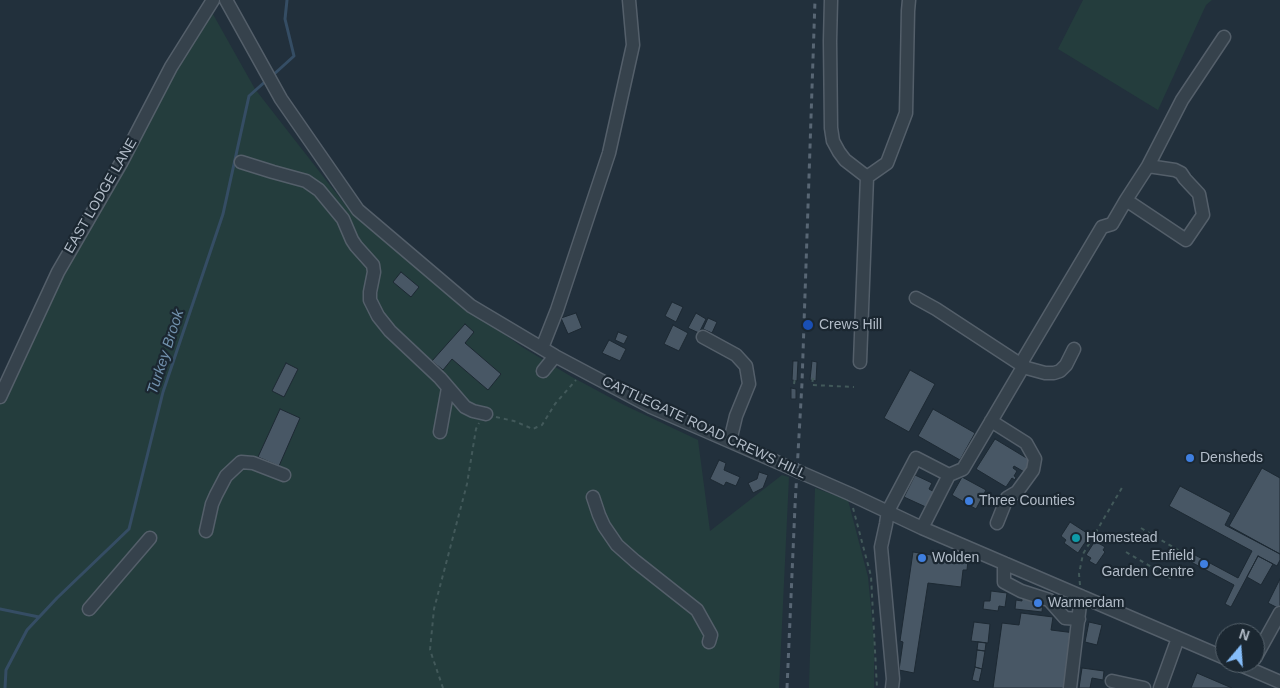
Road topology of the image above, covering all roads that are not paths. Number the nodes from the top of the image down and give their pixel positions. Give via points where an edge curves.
1 (213, 0) edge
2 (226, 0) edge
3 (629, 0) edge
4 (831, 0) edge
5 (910, 0) edge
6 (1224, 37) dead end
7 (241, 162) dead end
8 (1148, 166) junction
9 (867, 178) junction
10 (1126, 200) junction
11 (916, 298) dead end
12 (703, 337) dead end
13 (542, 348) junction
14 (1074, 349) dead end
15 (554, 356) junction
16 (860, 362) dead end
17 (1023, 367) junction
18 (543, 371) dead end
19 (448, 388) junction
20 (0, 397) edge
21 (486, 414) road end
22 (991, 421) junction
23 (440, 432) dead end
24 (730, 442) junction
25 (284, 475) dead end
26 (950, 475) junction
27 (593, 496) dead end
28 (888, 511) junction
29 (997, 523) dead end
30 (922, 528) junction
31 (206, 531) dead end
32 (150, 538) dead end
33 (1004, 563) junction
34 (1081, 596) junction
35 (89, 609) dead end
36 (1280, 613) edge
37 (1079, 619) junction
38 (1178, 638) junction
39 (1265, 640) edge
40 (710, 642) dead end
41 (1215, 654) edge
42 (1265, 672) edge
43 (1112, 681) dead end
44 (1280, 683) edge
45 (892, 688) edge
46 (1070, 688) edge
47 (1144, 688) edge
48 (1160, 688) edge
49 (1278, 688) edge

1 - 20 street, EAST LODGE LANE via 171,66 121,163 58,272
2 - 13 street, CATTLEGATE ROAD CREWS HILL via 280,100 358,210 471,306
3 - 13 street via 633,45 609,153
4 - 9 street via 833,141 846,160
5 - 9 street via 906,113 887,163
6 - 8 street via 1182,100
7 - 19 street via 306,181 319,190 343,219 356,246 373,265 370,300 378,316
8 - 10 street
8 - 10 street via 1181,173 1199,194 1203,214 1186,240
9 - 16 street
10 - 17 street via 1112,224 1102,227 1023,360
11 - 17 street
12 - 24 street via 736,355 746,366 749,384
13 - 15 street, CATTLEGATE ROAD CREWS HILL
14 - 17 street via 1060,371 1045,373
15 - 18 street
15 - 24 street, CATTLEGATE ROAD CREWS HILL via 651,407
17 - 22 street
19 - 21 street via 465,407
19 - 23 street
22 - 26 street via 963,469
22 - 29 street via 1026,443 1035,460 1033,470 1017,492 1007,498
24 - 28 street, CATTLEGATE ROAD CREWS HILL
25 - 31 street via 253,463 241,462 226,476 216,495
26 - 28 street via 916,458
26 - 30 street
27 - 40 street via 601,520 614,541 697,610 711,635
28 - 30 street, CATTLEGATE ROAD CREWS HILL
28 - 45 street via 881,547
30 - 33 street, CATTLEGATE ROAD CREWS HILL
32 - 35 street
33 - 34 street, CATTLEGATE ROAD CREWS HILL
33 - 37 street via 1004,582 1049,600 1065,618
34 - 37 street
34 - 38 street, CATTLEGATE ROAD CREWS HILL
36 - 39 street
37 - 46 street
38 - 41 street, CATTLEGATE ROAD CREWS HILL
38 - 48 street
42 - 44 street
43 - 47 street
44 - 49 street

